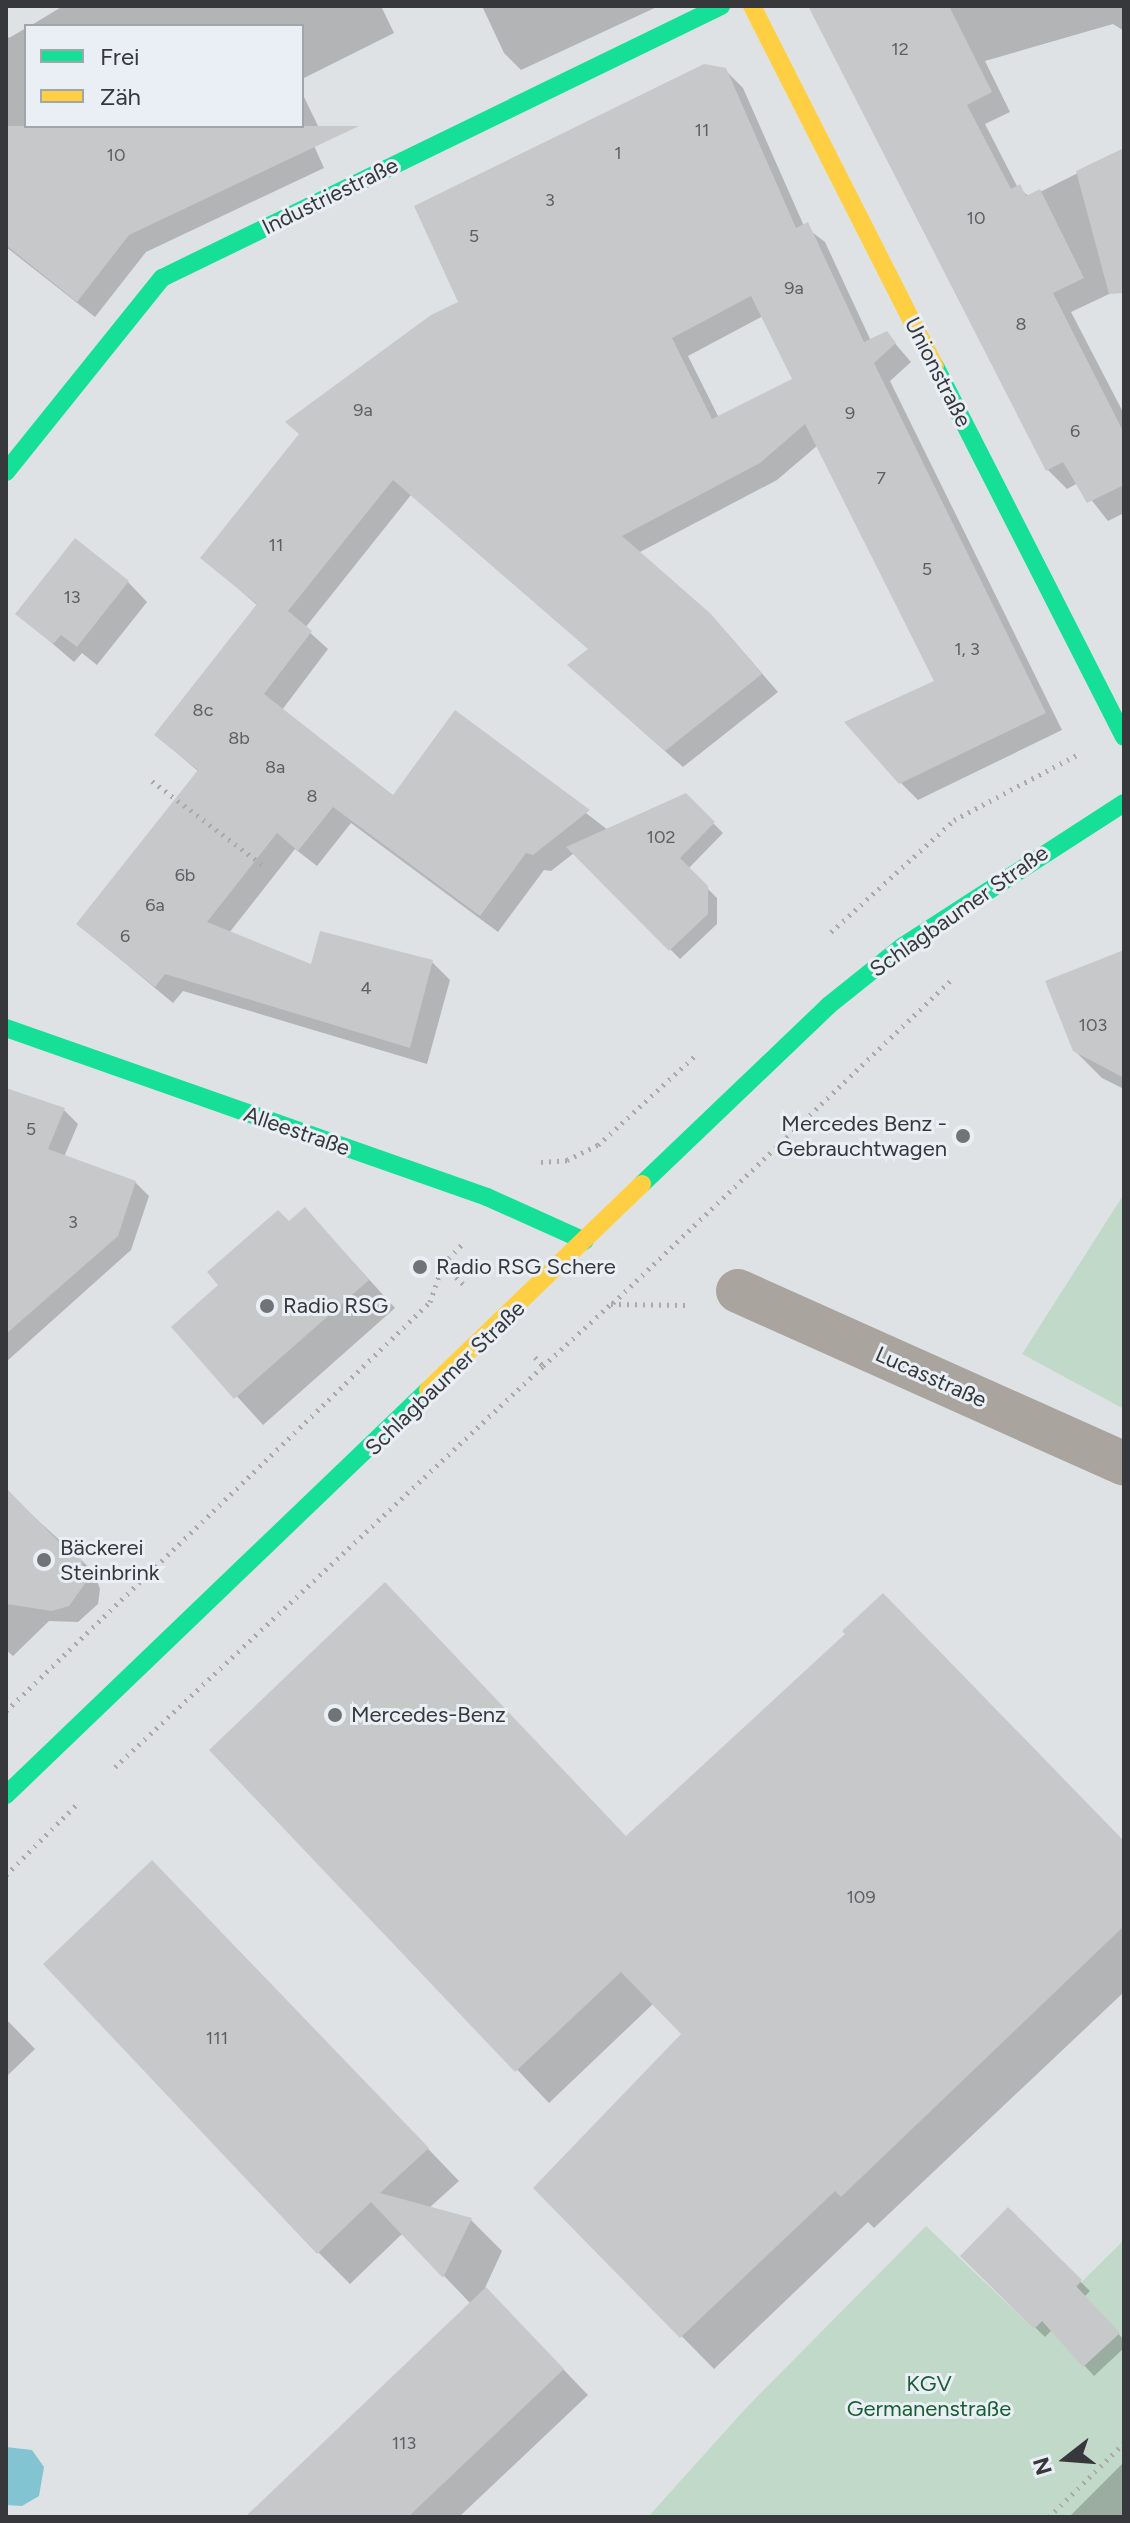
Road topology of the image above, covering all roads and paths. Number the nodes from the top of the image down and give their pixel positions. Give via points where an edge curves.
1 (721, 6) edge
2 (752, 6) edge
3 (6, 472) edge
4 (1124, 737) edge
5 (152, 781) dead end
6 (1124, 803) edge
7 (266, 868) dead end
8 (956, 975) dead end
9 (6, 1028) edge
10 (585, 1241) junction
11 (443, 1264) dead end
12 (738, 1291) dead end
13 (611, 1304) junction
14 (693, 1305) dead end
15 (502, 1324) junction
16 (543, 1366) junction
17 (1124, 1464) edge
18 (6, 1711) edge
19 (109, 1774) dead end
20 (88, 1794) dead end
21 (6, 1795) edge
22 (6, 1875) edge
23 (1124, 2443) edge
24 (1049, 2517) edge

1 - 3 street, Industriestraße via 162,278
2 - 4 street, Unionstraße
5 - 7 path
6 - 10 street, Schlagbaumer Straße via 903,946 849,989
8 - 13 path
9 - 10 street, Alleestraße via 487,1197
10 - 15 street, Schlagbaumer Straße
11 - 18 path via 430,1302
12 - 17 street, Lucasstraße
13 - 14 path
13 - 16 path
15 - 16 path
15 - 21 street, Schlagbaumer Straße
16 - 19 path
20 - 22 path
23 - 24 path

